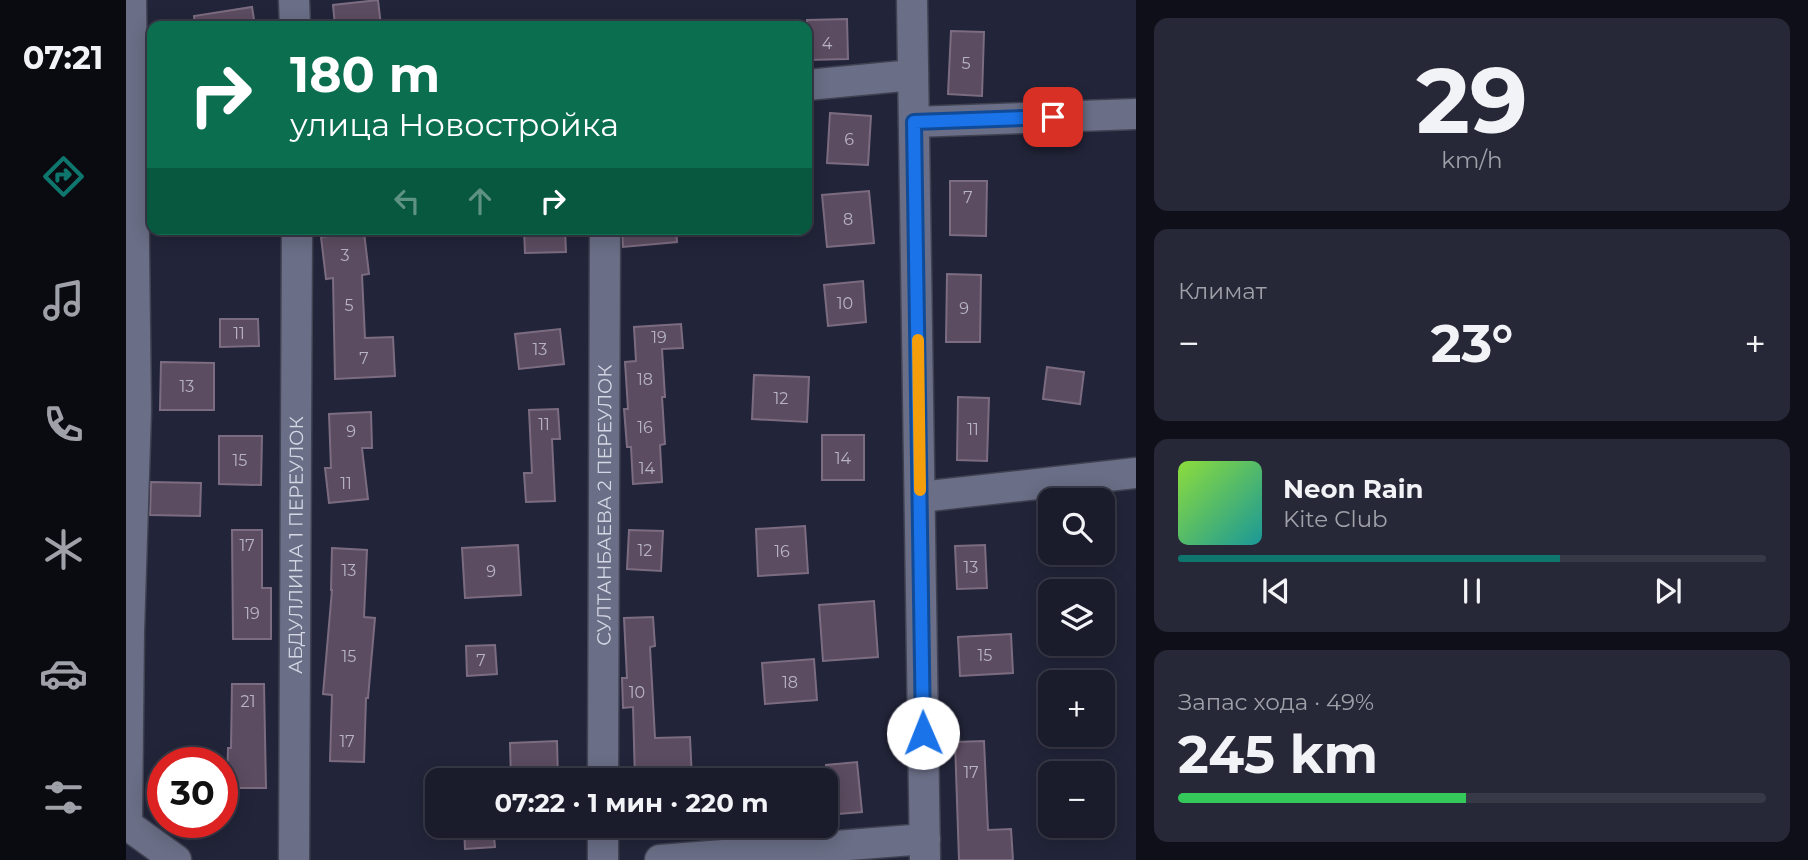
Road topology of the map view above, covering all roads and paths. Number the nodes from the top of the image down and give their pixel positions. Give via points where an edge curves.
1 (131, 0) edge
2 (294, 0) edge
3 (912, 0) edge
4 (295, 21) edge
5 (913, 75) junction
6 (812, 85) edge
7 (1136, 114) edge
8 (914, 122) junction
9 (130, 187) edge
10 (297, 235) edge
11 (605, 235) edge
12 (131, 410) edge
13 (1136, 473) edge
14 (920, 497) junction
15 (127, 631) edge
16 (603, 768) edge
17 (126, 824) edge
18 (603, 838) edge
19 (925, 849) edge
20 (176, 860) edge
21 (294, 860) edge
22 (603, 860) edge
23 (660, 860) edge

1 - 9 street
2 - 4 street
3 - 5 street
5 - 6 street
5 - 8 street
7 - 8 street
8 - 14 street
9 - 12 street
10 - 21 street, АБДУЛЛИНА 1 ПЕРЕУЛОК
11 - 16 street, СУЛТАНБАЕВА 2 ПЕРЕУЛОК
12 - 15 street
13 - 14 street
14 - 19 street
15 - 17 street
17 - 20 street
18 - 22 street
19 - 23 street

